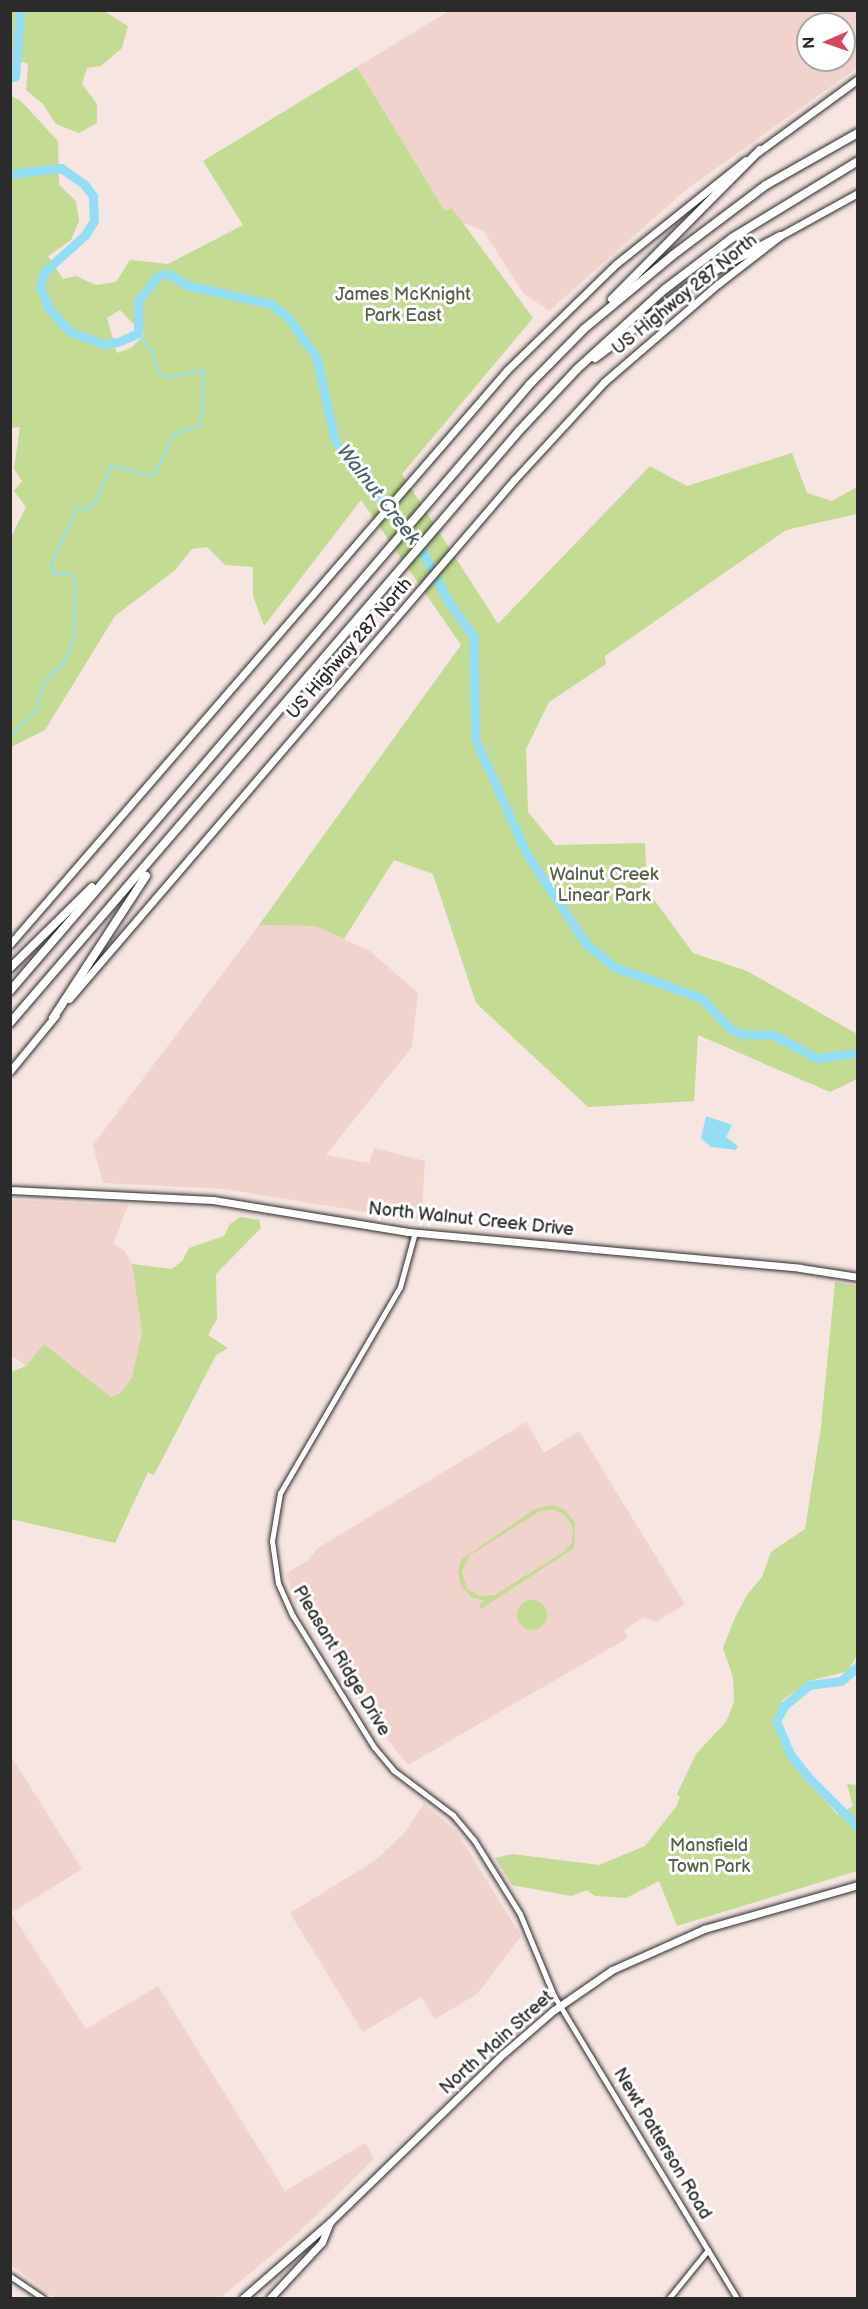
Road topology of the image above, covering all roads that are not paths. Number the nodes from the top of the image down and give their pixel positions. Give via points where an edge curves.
1 (858, 79) edge
2 (858, 132) edge
3 (760, 150) junction
4 (858, 160) edge
5 (858, 193) edge
6 (780, 236) junction
7 (588, 325) junction
8 (577, 369) junction
9 (129, 852) junction
10 (150, 863) junction
11 (10, 944) edge
12 (10, 968) edge
13 (10, 991) edge
14 (52, 1018) junction
15 (10, 1023) edge
16 (10, 1071) edge
17 (10, 1190) edge
18 (415, 1232) junction
19 (858, 1277) edge
20 (858, 1885) edge
21 (560, 2005) junction
22 (330, 2222) junction
23 (708, 2250) junction
24 (10, 2276) edge
25 (285, 2284) junction
26 (43, 2298) edge
27 (243, 2298) edge
28 (270, 2298) edge
29 (284, 2298) edge
30 (669, 2298) edge
31 (737, 2298) edge

1 - 3 main road
2 - 7 highway via 766,185
3 - 7 highway
3 - 11 main road via 658,228 586,291 507,370
4 - 8 highway via 722,245 639,312
5 - 6 main road, US Highway 287 North
6 - 8 highway via 701,278
6 - 14 main road, US Highway 287 North via 604,382
7 - 9 highway via 530,384
8 - 10 highway via 442,520
9 - 12 highway via 116,860 71,911
9 - 13 highway
10 - 14 highway
10 - 15 highway
14 - 16 main road, US Highway 287 North
17 - 18 main road, North Walnut Creek Drive via 213,1200
18 - 19 main road, North Walnut Creek Drive via 800,1268
18 - 21 street, Pleasant Ridge Drive via 400,1287 280,1493 272,1528 274,1568 283,1598 374,1747 393,1770 453,1815 474,1840 520,1914
20 - 21 main road, North Main Street via 668,1942 612,1970
21 - 22 main road, North Main Street via 500,2057
21 - 23 street, Newt Patterson Road
22 - 25 main road via 322,2242
22 - 27 main road, North Main Street
23 - 30 street
23 - 31 street, Newt Patterson Road
24 - 26 street
25 - 28 main road
25 - 29 main road

